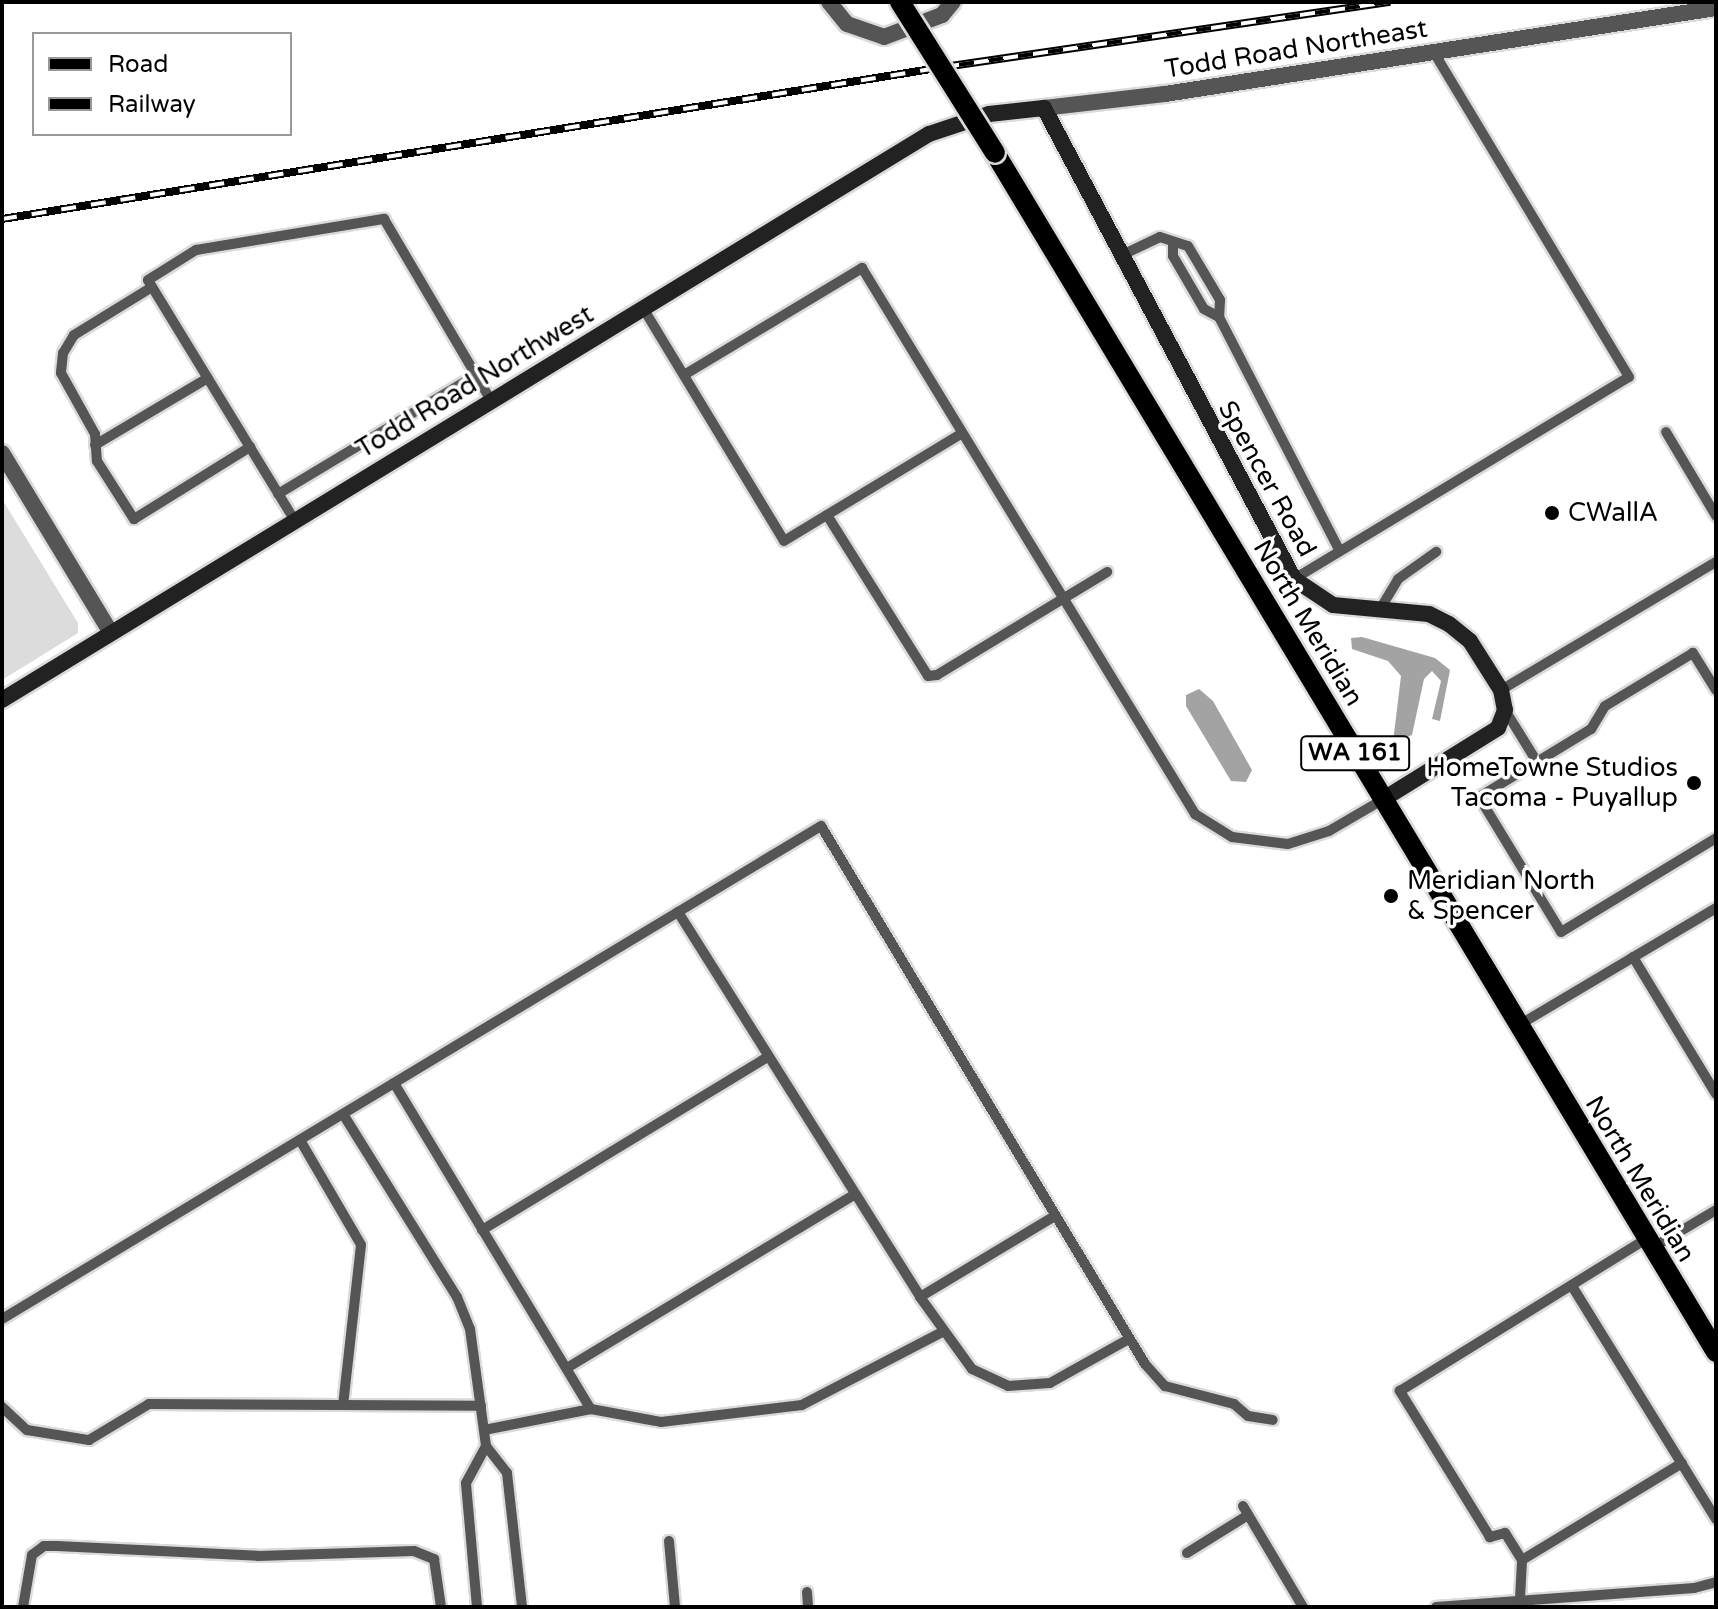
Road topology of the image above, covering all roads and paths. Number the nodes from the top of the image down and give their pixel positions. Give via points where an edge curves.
1 (829, 2) edge
2 (900, 2) edge
3 (953, 2) edge
4 (1716, 8) edge
5 (1433, 51) junction
6 (1044, 108) junction
7 (978, 117) joint
8 (1173, 242) junction
9 (1120, 256) junction
10 (152, 287) junction
11 (643, 308) junction
12 (1219, 317) junction
13 (476, 375) junction
14 (684, 375) junction
15 (208, 378) junction
16 (491, 401) junction
17 (1666, 432) dead end
18 (962, 433) junction
19 (95, 445) junction
20 (250, 447) junction
21 (2, 453) edge
22 (278, 494) junction
23 (827, 515) junction
24 (1716, 516) edge
25 (295, 521) junction
26 (1340, 551) junction
27 (1436, 552) dead end
28 (1716, 562) edge
29 (1107, 572) dead end
30 (1294, 579) junction
31 (1063, 599) junction
32 (1379, 611) junction
33 (111, 633) junction
34 (1501, 690) junction
35 (1716, 690) edge
36 (2, 700) edge
37 (1505, 710) junction
38 (1537, 762) junction
39 (1382, 800) junction
40 (1716, 838) edge
41 (1716, 908) edge
42 (678, 912) junction
43 (1633, 957) junction
44 (1517, 1026) junction
45 (768, 1057) junction
46 (394, 1083) junction
47 (1716, 1094) edge
48 (343, 1114) junction
49 (300, 1140) junction
50 (855, 1194) junction
51 (1716, 1210) edge
52 (1055, 1216) junction
53 (482, 1230) junction
54 (1649, 1244) junction
55 (1572, 1286) junction
56 (920, 1297) junction
57 (2, 1319) edge
58 (942, 1332) junction
59 (1129, 1339) junction
60 (1716, 1352) edge
61 (567, 1368) junction
62 (343, 1405) junction
63 (481, 1406) junction
64 (2, 1407) edge
65 (591, 1409) junction
66 (1273, 1420) dead end
67 (484, 1430) junction
68 (486, 1446) junction
69 (1682, 1463) junction
70 (1716, 1519) edge
71 (669, 1541) dead end
72 (1187, 1553) dead end
73 (1522, 1560) junction
74 (1716, 1582) edge
75 (807, 1592) dead end
76 (1522, 1603) edge
77 (23, 1607) edge
78 (441, 1607) edge
79 (477, 1607) edge
80 (522, 1607) edge
81 (675, 1607) edge
82 (808, 1607) edge
83 (1303, 1607) edge
84 (1436, 1607) edge

1 - 3 street via 847,24 884,37 942,15
2 - 39 main road, North Meridian / WA 161, bridge
4 - 5 street, Todd Road Northeast
5 - 6 street, Todd Road Northeast
5 - 26 lane via 1629,377
6 - 7 street, Todd Road Northeast
6 - 9 street, Spencer Road
7 - 11 street, Todd Road Northwest via 929,134
8 - 9 lane via 1153,239
8 - 12 lane via 1173,256 1204,309
8 - 12 lane via 1188,246 1220,300
9 - 30 street, Spencer Road
10 - 13 lane via 148,280 209,245 384,219
10 - 15 lane
10 - 19 lane via 74,335 63,353 61,373 95,434
11 - 14 lane
11 - 16 street, Todd Road Northwest
12 - 26 lane
13 - 16 lane
13 - 22 lane
14 - 18 lane via 862,268
14 - 23 lane via 784,541
15 - 19 lane
15 - 20 lane
16 - 25 street, Todd Road Northwest
17 - 24 lane
18 - 23 lane
18 - 31 lane
19 - 20 lane via 97,461 134,519
20 - 22 lane
21 - 33 street
22 - 25 lane
23 - 31 lane via 928,676
25 - 33 street, Todd Road Northwest
26 - 30 lane
27 - 32 lane via 1398,579
28 - 34 lane
29 - 31 lane
30 - 32 street, Spencer Road via 1333,605
31 - 39 lane via 1188,806 1207,825 1232,837 1288,844 1329,831
32 - 34 street, Spencer Road via 1429,614 1457,629
33 - 36 street, Todd Road Northwest
34 - 37 street, Spencer Road
35 - 38 lane via 1693,653 1605,706 1591,729
37 - 38 lane
37 - 39 street via 1498,728 1480,743
38 - 40 lane via 1479,797 1561,932
39 - 44 main road, North Meridian / WA 161
41 - 43 lane
42 - 45 lane
42 - 46 lane
42 - 52 lane via 821,826
43 - 44 lane
43 - 47 lane
44 - 54 main road, North Meridian / WA 161
45 - 50 lane
45 - 53 lane
46 - 48 lane
46 - 53 lane
48 - 49 lane
48 - 63 lane via 457,1297 470,1329
49 - 57 lane
49 - 62 lane via 361,1245
50 - 56 lane
50 - 61 lane
51 - 54 lane
52 - 56 lane
52 - 59 lane
53 - 61 lane
54 - 55 lane
54 - 60 main road, North Meridian / WA 161
55 - 69 lane
55 - 73 lane via 1400,1391 1490,1537 1505,1533
56 - 58 lane
58 - 59 lane via 972,1369 1008,1386 1050,1383
58 - 65 lane via 802,1405 661,1422
59 - 66 lane via 1165,1386
61 - 65 lane
62 - 63 lane
62 - 64 lane via 149,1404 89,1440 27,1430
63 - 67 lane
65 - 67 lane
67 - 68 lane
68 - 79 lane via 466,1483
68 - 80 lane via 507,1473
69 - 70 lane
69 - 73 lane
71 - 81 lane
72 - 83 lane via 1246,1511
73 - 76 lane
74 - 76 lane
75 - 82 lane
76 - 84 lane
77 - 78 lane via 32,1555 44,1546 57,1546 258,1556 414,1551 434,1559

